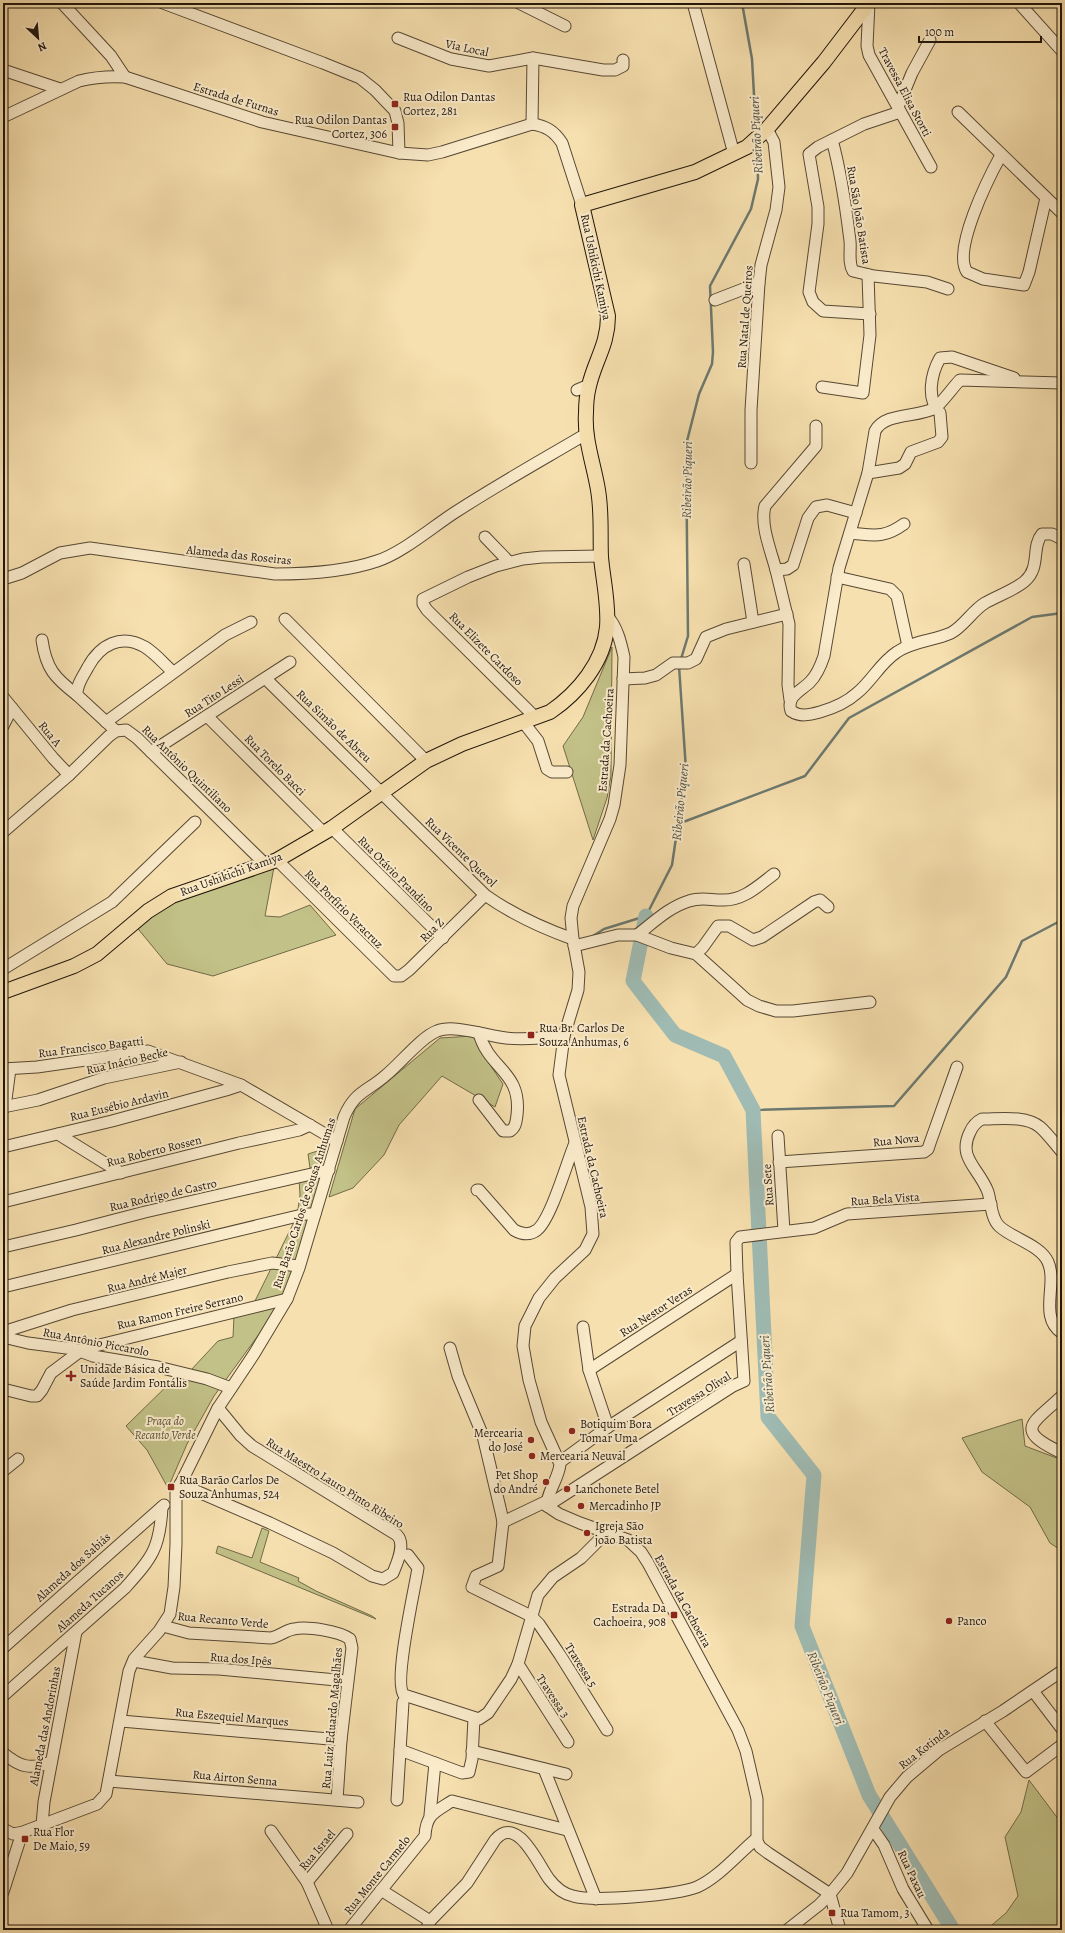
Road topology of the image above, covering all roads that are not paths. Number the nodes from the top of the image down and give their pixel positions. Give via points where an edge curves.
1 (62, 3) edge
2 (163, 3) edge
3 (519, 3) edge
4 (693, 3) edge
5 (869, 3) edge
6 (1019, 3) edge
7 (564, 26) dead end
8 (398, 38) dead end
9 (930, 40) dead end
10 (1062, 51) edge
11 (533, 58) junction
12 (623, 60) dead end
13 (3, 70) edge
14 (125, 77) junction
15 (60, 89) junction
16 (899, 110) junction
17 (958, 112) dead end
18 (3, 117) edge
19 (532, 124) junction
20 (766, 131) junction
21 (832, 140) junction
22 (399, 153) junction
23 (734, 154) junction
24 (1001, 155) junction
25 (931, 167) dead end
26 (1046, 198) junction
27 (582, 205) junction
28 (1062, 213) edge
29 (868, 275) junction
30 (759, 283) junction
31 (948, 289) dead end
32 (715, 300) dead end
33 (870, 314) junction
34 (1024, 382) junction
35 (1062, 382) edge
36 (822, 387) dead end
37 (935, 408) junction
38 (816, 426) dead end
39 (586, 434) junction
40 (751, 463) dead end
41 (868, 473) junction
42 (856, 513) junction
43 (904, 524) dead end
44 (850, 533) junction
45 (485, 537) dead end
46 (1062, 539) edge
47 (601, 556) junction
48 (509, 562) junction
49 (744, 564) dead end
50 (776, 570) junction
51 (837, 577) junction
52 (3, 579) edge
53 (787, 614) junction
54 (607, 616) junction
55 (285, 619) dead end
56 (252, 622) dead end
57 (753, 622) junction
58 (42, 640) dead end
59 (908, 646) junction
60 (290, 662) dead end
61 (173, 672) junction
62 (266, 679) junction
63 (623, 679) junction
64 (77, 695) junction
65 (3, 697) edge
66 (790, 700) junction
67 (12, 708) junction
68 (207, 716) junction
69 (530, 720) junction
70 (106, 722) junction
71 (3, 726) edge
72 (116, 731) junction
73 (151, 752) junction
74 (426, 761) junction
75 (567, 772) dead end
76 (69, 775) junction
77 (382, 792) junction
78 (195, 822) dead end
79 (328, 830) junction
80 (3, 832) edge
81 (271, 862) junction
82 (774, 874) dead end
83 (485, 895) junction
84 (828, 907) dead end
85 (637, 935) junction
86 (443, 938) junction
87 (574, 943) junction
88 (696, 954) junction
89 (3, 969) edge
90 (394, 976) joint
91 (3, 992) edge
92 (870, 1002) dead end
93 (479, 1033) junction
94 (564, 1036) junction
95 (182, 1062) junction
96 (957, 1067) dead end
97 (6, 1069) edge
98 (241, 1085) junction
99 (479, 1100) dead end
100 (4, 1107) edge
101 (310, 1125) junction
102 (58, 1134) junction
103 (778, 1136) dead end
104 (337, 1140) junction
105 (575, 1143) junction
106 (3, 1147) edge
107 (1062, 1152) edge
108 (779, 1162) junction
109 (329, 1170) junction
110 (121, 1172) junction
111 (477, 1190) dead end
112 (3, 1202) edge
113 (991, 1204) junction
114 (315, 1214) junction
115 (784, 1231) junction
116 (3, 1247) edge
117 (299, 1266) junction
118 (737, 1274) junction
119 (3, 1287) edge
120 (287, 1299) junction
121 (583, 1326) dead end
122 (3, 1332) edge
123 (1062, 1333) edge
124 (3, 1337) edge
125 (741, 1341) junction
126 (450, 1348) dead end
127 (80, 1352) junction
128 (589, 1370) junction
129 (231, 1388) junction
130 (3, 1389) edge
131 (1062, 1396) edge
132 (218, 1408) junction
133 (608, 1427) junction
134 (1062, 1453) edge
135 (18, 1459) dead end
136 (560, 1462) junction
137 (3, 1471) edge
138 (178, 1488) junction
139 (547, 1503) junction
140 (162, 1507) junction
141 (503, 1522) junction
142 (607, 1532) junction
143 (408, 1555) dead end
144 (531, 1616) junction
145 (163, 1626) junction
146 (76, 1632) junction
147 (350, 1638) joint
148 (3, 1648) edge
149 (134, 1661) junction
150 (518, 1664) junction
151 (1062, 1671) edge
152 (347, 1681) junction
153 (1033, 1691) junction
154 (3, 1696) edge
155 (403, 1702) dead end
156 (474, 1718) junction
157 (121, 1721) junction
158 (986, 1722) junction
159 (1062, 1729) edge
160 (607, 1730) dead end
161 (341, 1740) junction
162 (568, 1742) dead end
163 (1062, 1745) edge
164 (400, 1750) junction
165 (472, 1751) junction
166 (3, 1753) edge
167 (51, 1762) junction
168 (435, 1763) junction
169 (544, 1768) junction
170 (566, 1774) dead end
171 (109, 1781) junction
172 (337, 1800) junction
173 (397, 1800) dead end
174 (358, 1802) dead end
175 (430, 1815) junction
176 (42, 1825) junction
177 (3, 1829) edge
178 (873, 1829) junction
179 (567, 1830) junction
180 (271, 1831) dead end
181 (22, 1832) junction
182 (348, 1834) dead end
183 (756, 1838) junction
184 (307, 1882) junction
185 (381, 1890) junction
186 (3, 1892) edge
187 (830, 1894) junction
188 (596, 1899) junction
189 (428, 1925) edge
190 (328, 1930) edge
191 (349, 1930) edge
192 (787, 1930) edge
193 (840, 1930) edge
194 (928, 1930) edge

1 - 14 street via 111,56
2 - 22 street via 360,78 395,111
3 - 7 street
4 - 23 street
5 - 16 street, Travessa Elisa Storti via 869,55
5 - 20 main road, Rua Ushikichi Kamiya
6 - 10 street
8 - 11 street, Via Local via 451,59 489,66
9 - 16 street via 912,73
11 - 12 street via 603,70 620,68
11 - 19 street
13 - 15 street
14 - 15 street, Estrada de Furnas via 90,78
14 - 22 street, Estrada de Furnas via 262,122
15 - 18 street, Estrada de Furnas
16 - 21 street
16 - 25 street, Travessa Elisa Storti
17 - 24 street
19 - 22 street, Estrada de Furnas via 442,152 428,155
19 - 27 street via 550,129 562,142
20 - 23 main road, Rua Ushikichi Kamiya
20 - 30 street, Rua Natal de Queiros via 774,142 779,187
21 - 29 street, Rua São João Batista via 850,240 851,268 856,273
21 - 33 street via 809,154 818,212 809,292 823,311
23 - 27 main road, Rua Ushikichi Kamiya via 695,172
24 - 26 street
24 - 26 street via 970,224 965,249 965,269 970,274 983,279 1024,285
26 - 28 street
27 - 39 main road, Rua Ushikichi Kamiya via 608,316 606,342 583,388
29 - 31 street, Rua São João Batista via 927,282
29 - 33 street
30 - 32 street
30 - 40 street, Rua Natal de Queiros via 751,410
33 - 36 street via 863,393
34 - 35 street
34 - 37 street via 960,380
34 - 37 street via 952,357 940,358 934,367 931,399
37 - 41 street via 881,423 875,432
37 - 41 street via 940,413 942,437 938,442 910,452 899,468
38 - 50 street via 816,446 765,506 764,526
39 - 47 main road, Rua Ushikichi Kamiya via 600,506
39 - 52 street, Alameda das Roseiras via 455,512 394,553 364,565 299,574 275,574 90,548 60,553 22,573
41 - 42 street
42 - 44 street
42 - 50 street via 827,505 816,507 808,518 793,565 787,569
43 - 44 street via 882,536
44 - 51 street
45 - 48 street
46 - 59 street via 1052,534 1042,534 1038,541 1035,565 1024,582 984,604 952,632
47 - 48 street via 542,557
47 - 54 main road, Rua Ushikichi Kamiya
48 - 69 street, Rua Elizete Cardoso via 468,577 426,597 422,602
49 - 57 street
50 - 53 street
51 - 59 street via 890,589 897,596
51 - 66 street via 824,656 811,681
53 - 57 street
53 - 66 street via 790,640
54 - 63 street, Estrada da Cachoeira via 612,621 622,646
54 - 69 main road, Rua Ushikichi Kamiya via 604,642 590,672 562,704
55 - 74 street
56 - 61 street via 225,635
57 - 63 street via 706,637 696,659 688,663 673,663 656,675 645,678
58 - 64 street via 44,656 55,677
59 - 66 street via 885,662 858,692 836,707 810,714 796,714 791,711
60 - 62 street, Rua Tito Lessi
61 - 64 street via 144,646 132,642 108,644 97,653 78,685
61 - 70 street
62 - 68 street, Rua Tito Lessi
62 - 77 street, Rua Simão de Abreu
63 - 87 street, Estrada da Cachoeira via 620,765 614,805 605,834 576,894 571,918
64 - 70 street
65 - 67 street, Rua A
67 - 71 street
67 - 76 street, Rua A
68 - 73 street, Rua Tito Lessi
68 - 79 street, Rua Torelo Bacci
69 - 74 main road, Rua Ushikichi Kamiya via 462,744
69 - 75 street via 547,769 552,772
70 - 72 street
72 - 73 street, Rua Antônio Quintiliano via 122,729 130,732
72 - 76 street
73 - 81 street, Rua Antônio Quintiliano
74 - 77 main road, Rua Ushikichi Kamiya
76 - 80 street
77 - 79 main road, Rua Ushikichi Kamiya
77 - 83 street, Rua Vicente Querol
78 - 89 street via 112,902
79 - 81 main road, Rua Ushikichi Kamiya
79 - 86 street, Rua Otávio Prandino
81 - 90 street, Rua Porfírio Veracruz
81 - 91 main road, Rua Ushikichi Kamiya via 172,896 148,911 97,954 74,966
82 - 85 street via 754,890 738,898 697,899 679,905
83 - 86 street, Rua Z
83 - 87 street, Rua Vicente Querol via 502,907
84 - 88 street via 820,900 814,902 762,937 753,940 729,926 718,926
85 - 87 street via 618,935
85 - 88 street
86 - 90 street, Rua Z via 410,970 401,976
87 - 94 street, Estrada da Cachoeira via 579,972 578,990
88 - 92 street via 747,1000 776,1011 793,1012
93 - 94 street, Rua Barão Carlos de Sousa Anhumas via 520,1039
93 - 99 street via 486,1051 516,1090 518,1109 515,1126 510,1131 503,1131
93 - 104 street, Rua Barão Carlos de Sousa Anhumas via 443,1029 430,1034 385,1077 355,1097
94 - 105 street, Estrada da Cachoeira via 559,1079
95 - 97 street, Rua Francisco Bagatti via 141,1051 77,1062
95 - 98 street, Rua Inácio Becke
95 - 100 street, Rua Inácio Becke via 104,1078 38,1100
96 - 108 street, Rua Nova via 928,1149 924,1152
97 - 100 street
98 - 101 street, Rua Inácio Becke
98 - 102 street, Rua Eusébio Ardavin via 189,1101
101 - 104 street, Rua Inácio Becke
101 - 110 street, Rua Roberto Rossen via 299,1130
102 - 106 street, Rua Eusébio Ardavin
102 - 110 street
103 - 108 street, Rua Sete
104 - 109 street, Rua Barão Carlos de Sousa Anhumas
105 - 111 street via 546,1216 538,1230 532,1233 521,1234 514,1230
105 - 136 street, Estrada da Cachoeira via 591,1207 593,1234 585,1250 547,1287 531,1312 522,1346 541,1422
107 - 113 street via 1034,1123 1002,1119 978,1121 967,1137 965,1151 985,1185
108 - 115 street, Rua Sete
109 - 114 street, Rua Barão Carlos de Sousa Anhumas
109 - 116 street, Rua Rodrigo de Castro
110 - 112 street, Rua Roberto Rossen
113 - 115 street, Rua Bela Vista via 847,1214 814,1228
113 - 123 street via 998,1226 1040,1252 1048,1261 1049,1309 1056,1329
114 - 117 street, Rua Barão Carlos de Sousa Anhumas
114 - 119 street, Rua Alexandre Polinski via 306,1214
115 - 118 street, Rua Bela Vista via 738,1238
117 - 120 street, Rua Barão Carlos de Sousa Anhumas
117 - 122 street, Rua André Majer via 272,1263 234,1270 72,1310
118 - 125 street
118 - 128 street, Rua Nestor Veras
120 - 127 street, Rua Ramon Freire Serrano via 96,1345
120 - 129 street, Rua Barão Carlos de Sousa Anhumas
121 - 128 street
124 - 127 street, Rua Antônio Piccarolo
125 - 133 street
125 - 139 street, Travessa Olival via 744,1381
126 - 141 street via 458,1376 479,1425
127 - 129 street, Rua Antônio Piccarolo via 158,1367 207,1379
127 - 130 street, Rua Ramon Freire Serrano via 51,1373 37,1396
128 - 133 street
129 - 132 street, Rua Barão Carlos de Sousa Anhumas
131 - 134 street via 1036,1418 1032,1424 1032,1431 1040,1441
132 - 138 street, Rua Barão Carlos de Sousa Anhumas
132 - 138 street, Rua Maestro Lauro Pinto Ribeiro via 252,1446 397,1535 401,1541 394,1573 383,1579 372,1576 333,1553
133 - 136 street
135 - 137 street
136 - 139 street via 555,1485
138 - 140 street, Alameda dos Sabiás
138 - 145 street, Rua Barão Carlos de Sousa Anhumas via 174,1587 170,1614
139 - 141 street, Travessa Olival
139 - 142 street, Estrada da Cachoeira via 559,1514
140 - 146 street, Alameda Tucanos via 158,1541 142,1570
140 - 148 street, Alameda dos Sabiás
141 - 144 street via 498,1566 476,1576 472,1587
142 - 144 street via 581,1558 548,1582 538,1595
142 - 183 street, Estrada da Cachoeira via 628,1540 646,1559 730,1713 746,1751 754,1782 758,1808
143 - 156 street via 418,1568 404,1645 400,1684 402,1692 404,1695
144 - 150 street
144 - 160 street, Travessa 5 via 552,1643
145 - 147 street, Rua Recanto Verde via 188,1633 271,1638 292,1629 306,1628 342,1634
145 - 149 street, Rua Barão Carlos de Sousa Anhumas
146 - 154 street, Alameda Tucanos
146 - 167 street, Alameda das Andorinhas
147 - 152 street, Rua Luiz Eduardo Magalhães via 352,1648
149 - 152 street, Rua dos Ipês via 172,1668 219,1669
149 - 157 street, Rua Barão Carlos de Sousa Anhumas via 129,1671
150 - 156 street via 488,1713 479,1719
150 - 162 street, Travessa 3
151 - 153 street, Rua Kotinda
152 - 161 street, Rua Luiz Eduardo Magalhães
153 - 158 street, Rua Kotinda
153 - 159 street
155 - 164 street
156 - 165 street
157 - 161 street, Rua Eszequiel Marques
157 - 171 street, Rua Barão Carlos de Sousa Anhumas
158 - 163 street via 1026,1772
158 - 178 street, Rua Kotinda via 939,1750 917,1768 898,1787
161 - 172 street, Rua Luiz Eduardo Magalhães
164 - 168 street
164 - 173 street
165 - 168 street via 469,1772 462,1773
165 - 169 street
166 - 167 street via 12,1761 24,1766 33,1767
167 - 176 street, Alameda das Andorinhas
168 - 175 street
169 - 170 street
169 - 179 street
171 - 172 street, Rua Airton Senna
171 - 176 street, Rua Barão Carlos de Sousa Anhumas via 104,1798 97,1804
172 - 174 street, Rua Airton Senna
175 - 179 street via 452,1801
175 - 185 street, Rua Monte Carmelo via 425,1836
176 - 181 street, Rua Barão Carlos de Sousa Anhumas
177 - 181 street via 13,1834
178 - 187 street, Rua Kotinda via 847,1872
178 - 194 street, Rua Paxau via 884,1845 907,1896
179 - 188 street
180 - 184 street
181 - 186 street
182 - 184 street, Rua Israel
183 - 187 street via 758,1845 764,1850
183 - 188 street via 721,1870 698,1886 658,1894
184 - 190 street
185 - 189 street
185 - 191 street, Rua Monte Carmelo
187 - 192 street, Rua Kotinda
187 - 193 street
188 - 189 street via 572,1896 558,1888 548,1878 524,1840 506,1833 499,1835 467,1883

